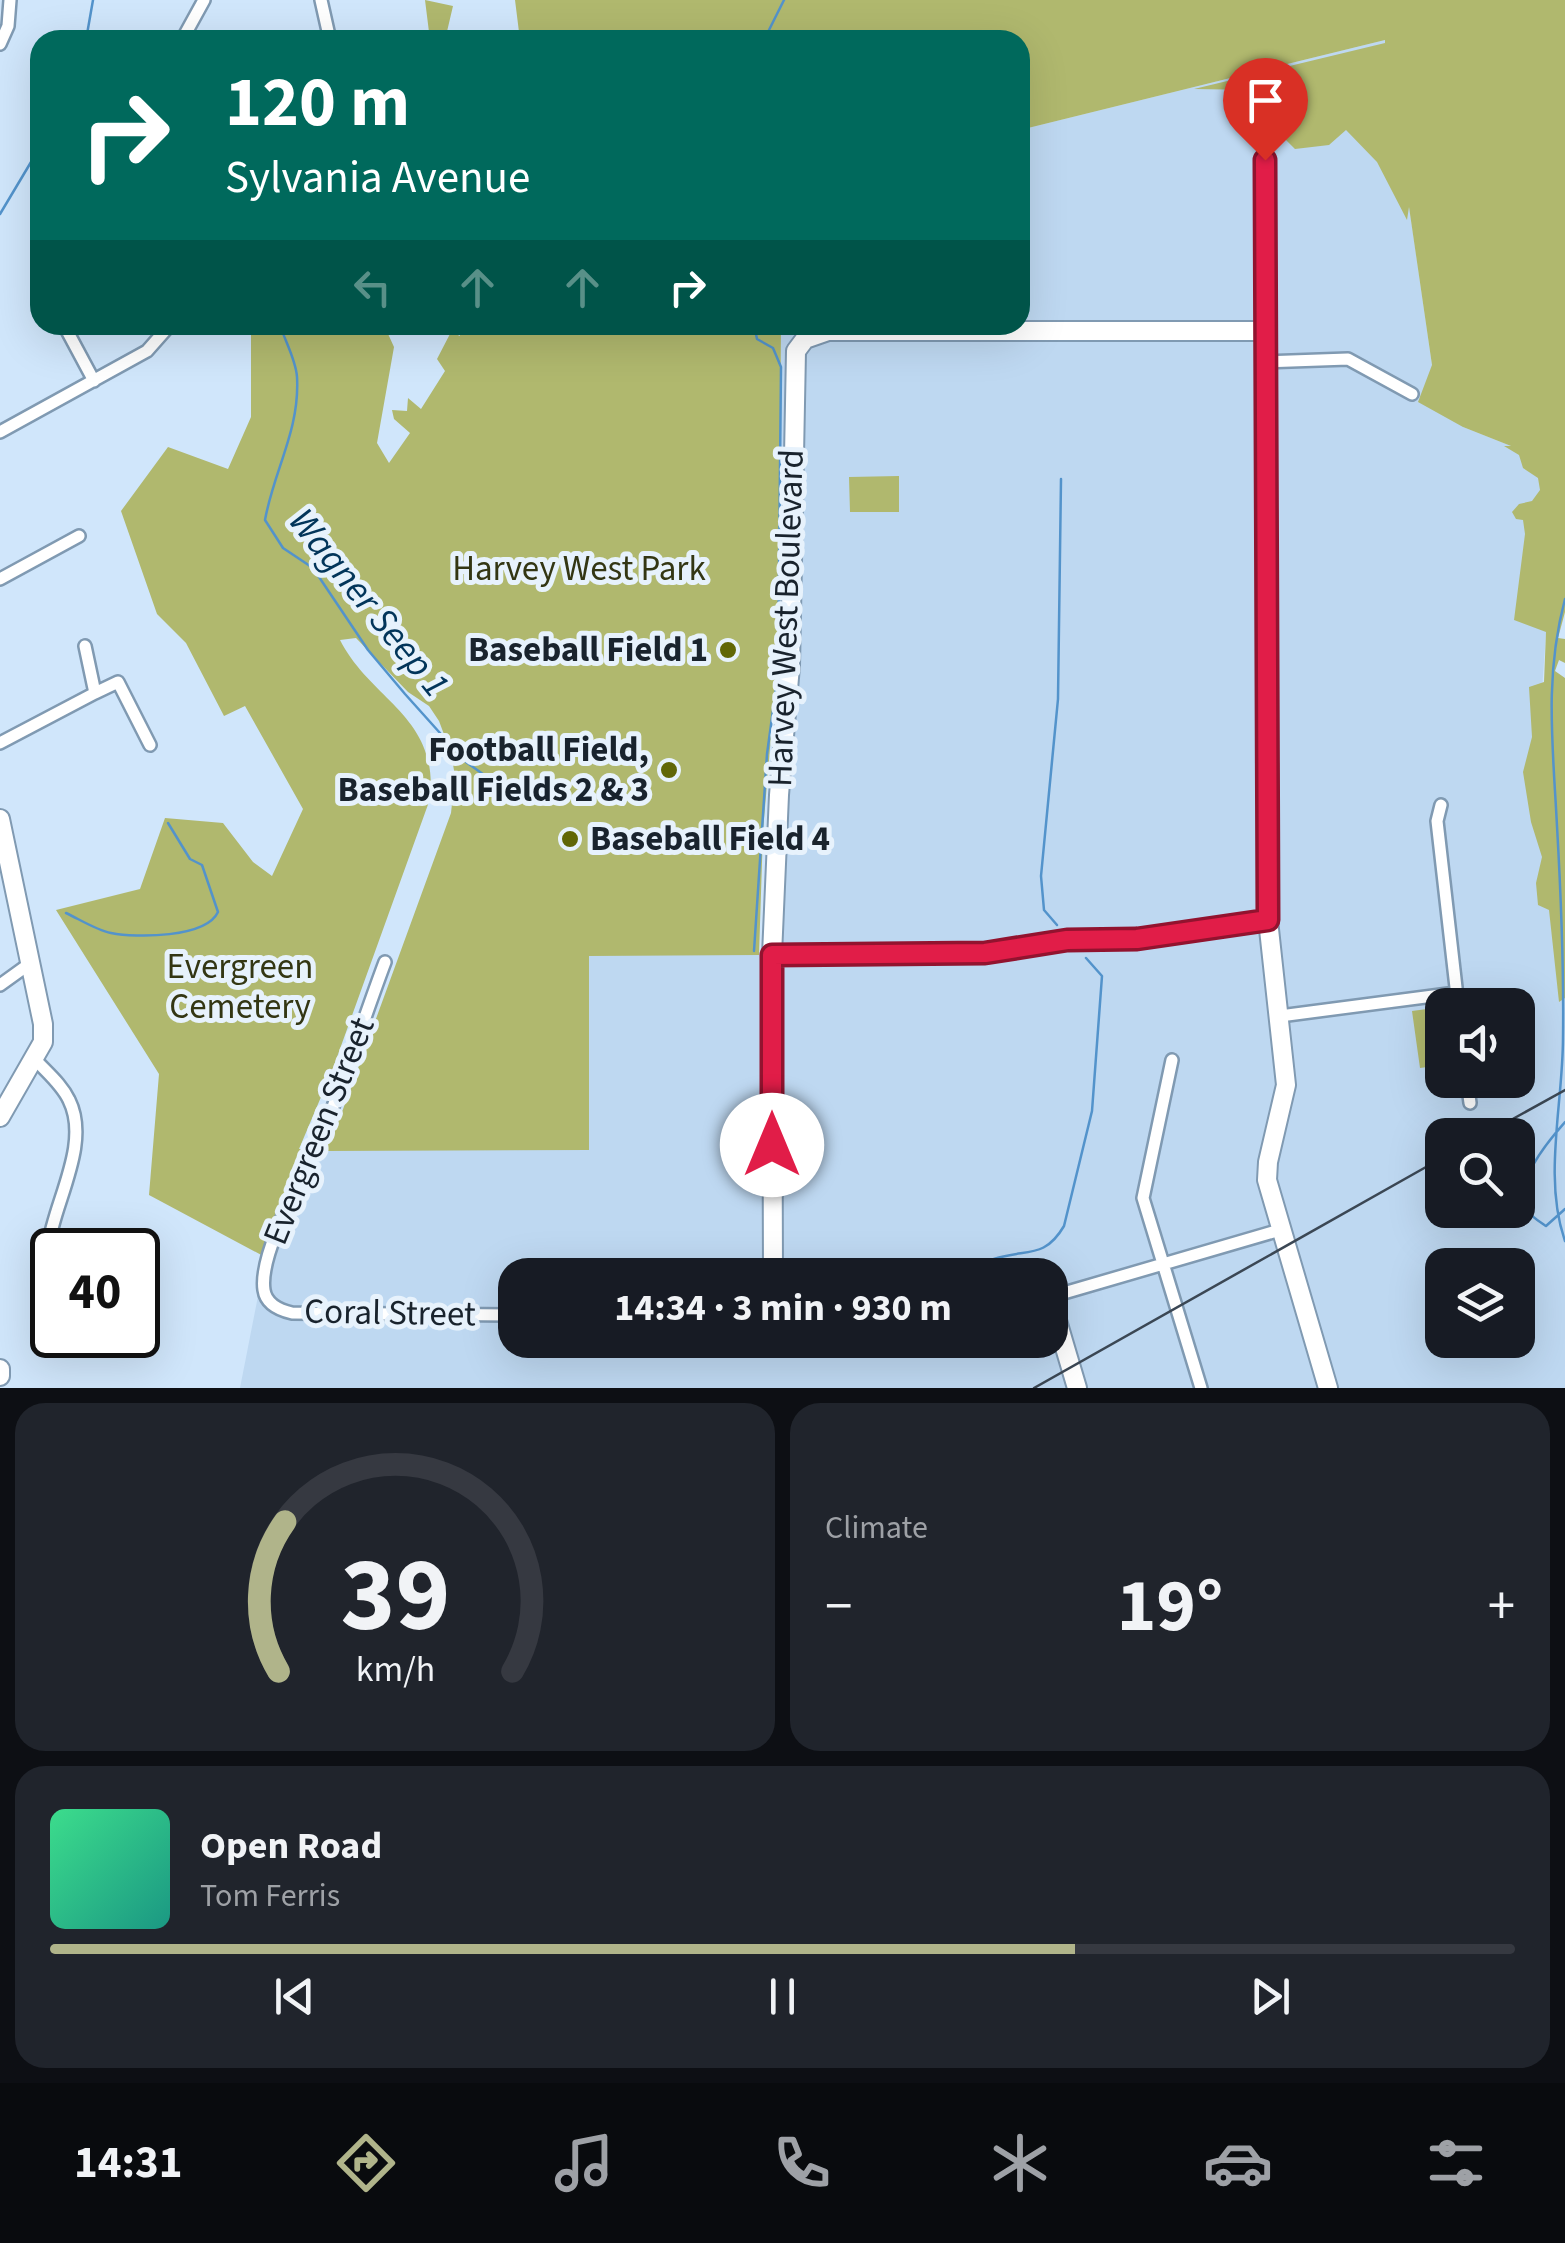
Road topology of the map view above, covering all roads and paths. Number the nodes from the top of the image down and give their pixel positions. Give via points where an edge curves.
1 (10, 0) edge
2 (204, 0) edge
3 (321, 0) edge
4 (188, 30) edge
5 (328, 30) edge
6 (0, 44) edge
7 (1265, 160) dead end
8 (1030, 331) edge
9 (1266, 331) junction
10 (69, 335) edge
11 (161, 335) edge
12 (801, 335) edge
13 (1266, 362) junction
14 (94, 381) junction
15 (1412, 394) dead end
16 (0, 432) edge
17 (79, 536) dead end
18 (0, 579) edge
19 (85, 646) dead end
20 (95, 693) junction
21 (0, 743) edge
22 (150, 745) dead end
23 (1441, 805) dead end
24 (0, 819) edge
25 (1268, 920) junction
26 (772, 955) junction
27 (32, 962) junction
28 (385, 962) dead end
29 (0, 985) edge
30 (1456, 988) edge
31 (1425, 1002) edge
32 (1280, 1016) junction
33 (33, 1057) junction
34 (1172, 1060) dead end
35 (1469, 1098) edge
36 (1470, 1103) dead end
37 (0, 1117) edge
38 (53, 1228) edge
39 (1280, 1230) junction
40 (773, 1258) edge
41 (1162, 1264) junction
42 (1068, 1292) edge
43 (268, 1300) joint
44 (498, 1314) edge
45 (1068, 1358) edge
46 (1077, 1388) edge
47 (1201, 1388) edge
48 (1328, 1388) edge

1 - 6 street
2 - 4 street
3 - 5 street
7 - 9 street
8 - 9 street
9 - 13 street
10 - 14 street
11 - 14 street via 147,351
12 - 26 street, Harvey West Boulevard via 794,365 790,666
13 - 15 street via 1348,359
13 - 25 street
14 - 16 street
17 - 18 street
19 - 20 street
20 - 21 street
20 - 22 street via 118,682
23 - 30 street via 1437,821
24 - 27 street
25 - 26 street via 985,953
25 - 32 street
26 - 40 street, Harvey West Boulevard
27 - 29 street
27 - 33 street via 43,1024 43,1042
28 - 43 street, Evergreen Street via 324,1130 278,1229 266,1268
31 - 32 street
32 - 39 street via 1286,1085 1267,1180
33 - 37 street
33 - 38 street via 61,1086 75,1118
34 - 41 street via 1143,1198
35 - 36 street
39 - 41 street
39 - 48 street
41 - 42 street
41 - 47 street
43 - 44 street, Coral Street via 292,1312
45 - 46 street

